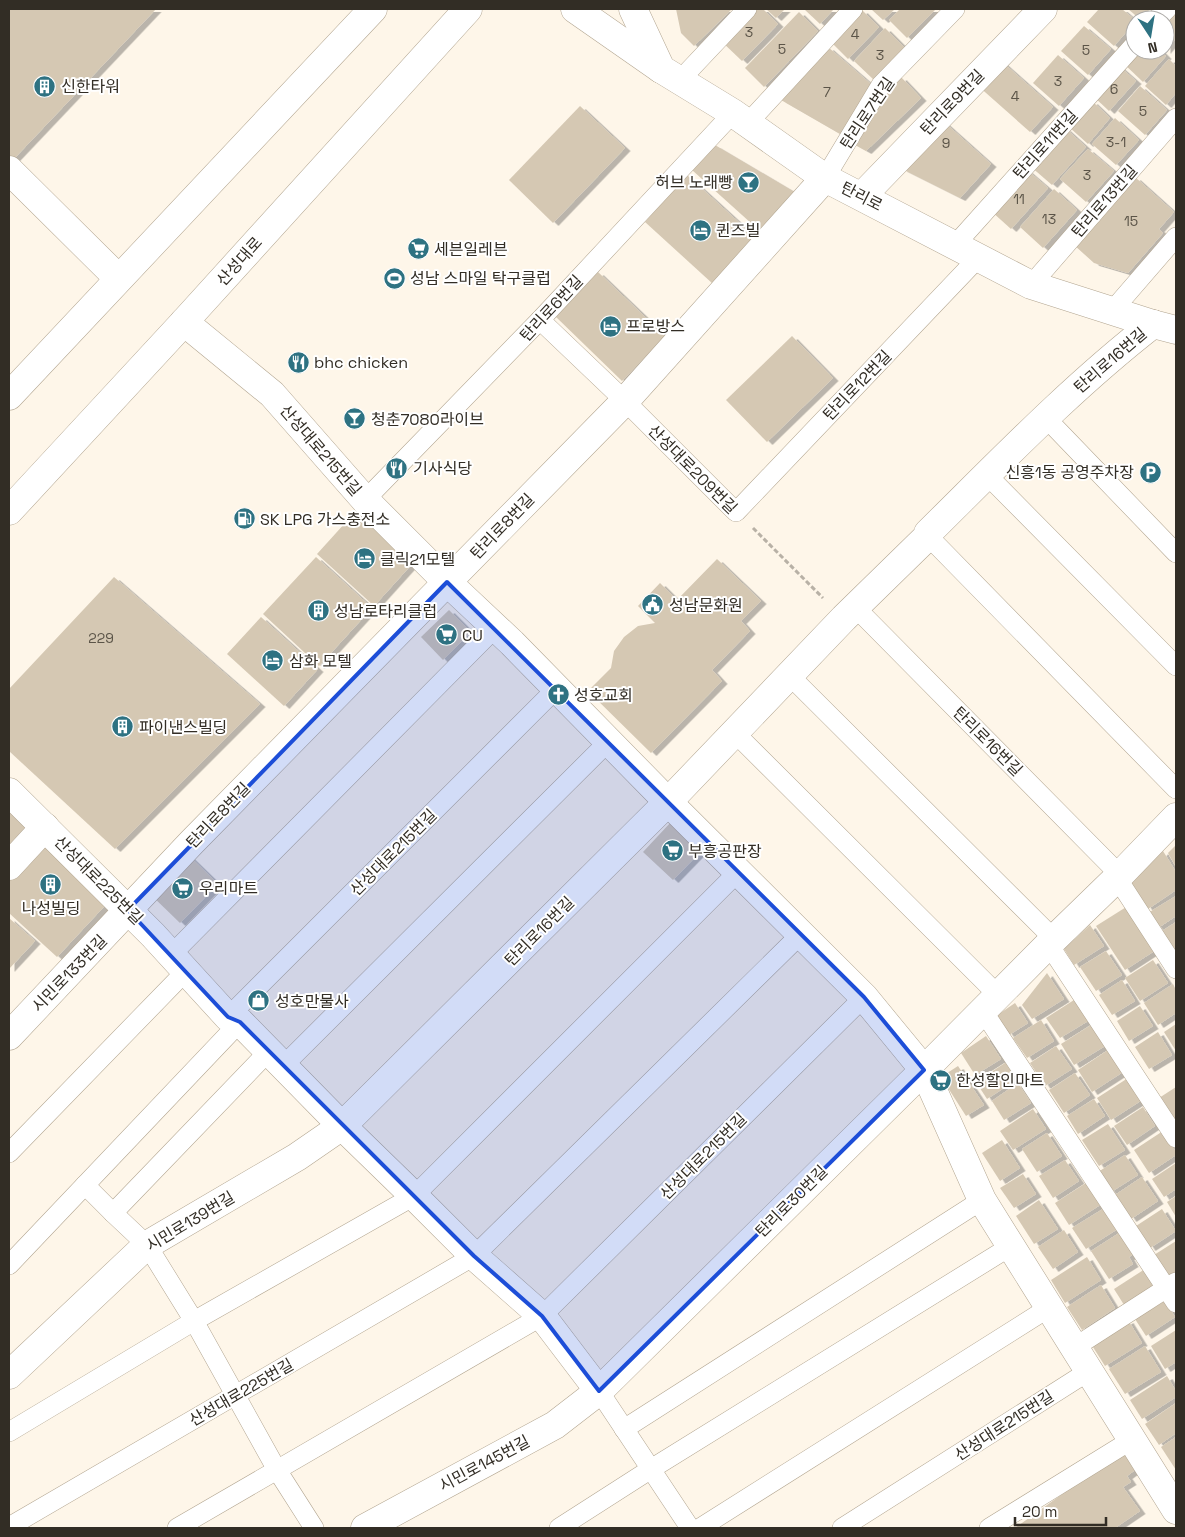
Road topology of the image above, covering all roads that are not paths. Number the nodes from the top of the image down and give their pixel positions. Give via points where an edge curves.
1 (344, 9) edge
2 (373, 9) edge
3 (468, 9) edge
4 (575, 9) edge
5 (633, 9) edge
6 (747, 9) edge
7 (853, 9) edge
8 (955, 9) edge
9 (1043, 9) edge
10 (1125, 56) edge
11 (320, 65) junction
12 (670, 74) junction
13 (740, 118) junction
14 (1176, 118) edge
15 (9, 170) edge
16 (825, 178) junction
17 (862, 196) junction
18 (1176, 237) edge
19 (966, 251) junction
20 (118, 278) junction
21 (1031, 285) junction
22 (1112, 311) junction
23 (540, 320) junction
24 (184, 322) junction
25 (1164, 327) edge
26 (9, 396) edge
27 (625, 401) junction
28 (1045, 417) junction
29 (987, 475) junction
30 (365, 500) junction
31 (9, 511) edge
32 (736, 512) joint
33 (928, 536) junction
34 (1175, 549) edge
35 (447, 582) junction
36 (850, 612) junction
37 (496, 627) junction
38 (1176, 666) edge
39 (789, 675) junction
40 (557, 688) junction
41 (735, 733) junction
42 (609, 741) junction
43 (1176, 789) edge
44 (9, 792) edge
45 (668, 802) junction
46 (1176, 817) edge
47 (44, 827) junction
48 (9, 866) edge
49 (738, 872) junction
50 (1119, 877) junction
51 (128, 910) junction
52 (801, 934) junction
53 (1051, 942) junction
54 (179, 962) junction
55 (1176, 969) edge
56 (864, 997) junction
57 (991, 1003) junction
58 (234, 1019) junction
59 (9, 1036) edge
60 (276, 1059) junction
61 (924, 1070) junction
62 (342, 1126) junction
63 (1176, 1138) edge
64 (9, 1153) edge
65 (85, 1185) junction
66 (414, 1196) junction
67 (982, 1200) junction
68 (113, 1213) junction
69 (147, 1245) junction
70 (1011, 1246) junction
71 (474, 1256) junction
72 (9, 1265) edge
73 (1173, 1291) edge
74 (1050, 1307) junction
75 (542, 1316) junction
76 (194, 1321) junction
77 (1075, 1347) junction
78 (1089, 1371) junction
79 (9, 1375) edge
80 (599, 1391) junction
81 (235, 1395) junction
82 (624, 1429) junction
83 (9, 1432) edge
84 (1133, 1439) junction
85 (651, 1469) junction
86 (277, 1470) junction
87 (1176, 1510) edge
88 (377, 1525) edge
89 (9, 1527) edge
90 (994, 1527) edge
91 (177, 1528) edge
92 (314, 1528) edge
93 (559, 1528) edge
94 (690, 1528) edge
95 (700, 1528) edge
96 (842, 1528) edge

1 - 11 street
2 - 11 street
3 - 24 street, 산성대로
4 - 12 street, 탄리로
5 - 12 street
6 - 12 lane
7 - 13 lane, 탄리로6번길
8 - 16 lane, 탄리로7번길 via 882,85
9 - 17 street, 탄리로9번길
10 - 19 lane, 탄리로11번길
11 - 20 street
12 - 13 street, 탄리로
13 - 16 street, 탄리로
13 - 23 lane, 탄리로6번길
14 - 21 lane, 탄리로13번길
15 - 20 street
16 - 17 street, 탄리로
16 - 27 street, 탄리로8번길
17 - 19 street, 탄리로
18 - 22 lane
19 - 21 street, 탄리로
19 - 32 lane, 탄리로12번길
20 - 26 street
21 - 22 street, 탄리로
22 - 25 street, 탄리로
23 - 27 lane, 산성대로209번길
23 - 30 lane, 탄리로6번길
24 - 30 street, 산성대로215번길 via 272,394
24 - 31 street, 산성대로
25 - 28 street, 탄리로16번길 via 1124,347
27 - 32 lane, 산성대로209번길
27 - 35 street, 탄리로8번길
28 - 29 street, 탄리로16번길
28 - 34 lane
29 - 33 street, 탄리로16번길
29 - 38 lane
30 - 35 street, 산성대로215번길
33 - 36 street, 탄리로16번길
33 - 43 lane
35 - 37 street, 산성대로215번길
35 - 51 street, 탄리로8번길
36 - 39 street, 탄리로16번길
36 - 50 lane, 탄리로16번길
37 - 40 street, 산성대로215번길
37 - 54 lane
39 - 41 street, 탄리로16번길
39 - 53 lane
40 - 42 street, 산성대로215번길
40 - 58 lane, 산성대로215번길
41 - 45 street, 탄리로16번길
41 - 57 lane
42 - 45 street, 산성대로215번길
42 - 60 lane
44 - 47 street, 산성대로225번길
45 - 49 street, 산성대로215번길
45 - 62 street, 탄리로16번길
46 - 50 street, 탄리로30번길
47 - 48 street
47 - 51 street, 산성대로225번길
49 - 52 street, 산성대로215번길
49 - 66 lane
50 - 53 street, 탄리로30번길
50 - 55 lane
51 - 54 street, 산성대로225번길
51 - 59 street, 시민로133번길
52 - 56 street, 산성대로215번길
52 - 71 lane
53 - 57 street, 탄리로30번길
53 - 63 lane
54 - 58 street, 산성대로225번길
54 - 64 lane
56 - 61 street, 산성대로215번길
56 - 75 lane, 산성대로215번길
57 - 61 street, 탄리로30번길
57 - 73 lane
58 - 60 street, 산성대로225번길
58 - 65 lane
60 - 62 street, 산성대로225번길
60 - 68 lane
61 - 67 street, 산성대로215번길
61 - 80 street, 탄리로30번길
62 - 66 street, 산성대로225번길
62 - 69 street, 시민로139번길
65 - 68 lane
65 - 72 lane
66 - 71 street, 산성대로225번길
66 - 76 lane
67 - 70 street, 산성대로215번길
67 - 82 lane
68 - 69 lane
69 - 76 lane
69 - 79 street, 시민로139번길
70 - 74 street, 산성대로215번길
70 - 85 lane
71 - 75 street, 산성대로225번길
71 - 81 lane, 산성대로225번길
73 - 77 lane
74 - 77 street, 산성대로215번길
74 - 95 lane
75 - 80 street, 산성대로225번길
75 - 86 lane
76 - 81 lane
76 - 83 lane
77 - 78 street, 산성대로215번길
78 - 84 street, 산성대로215번길
78 - 96 lane, 산성대로215번길
80 - 82 lane, 산성대로225번길
80 - 88 street, 시민로145번길 via 555,1424
81 - 86 lane
81 - 89 lane, 산성대로225번길
82 - 85 lane, 산성대로225번길
84 - 87 street, 산성대로215번길
84 - 90 lane
85 - 93 lane
85 - 94 lane, 산성대로225번길
86 - 91 lane
86 - 92 lane

